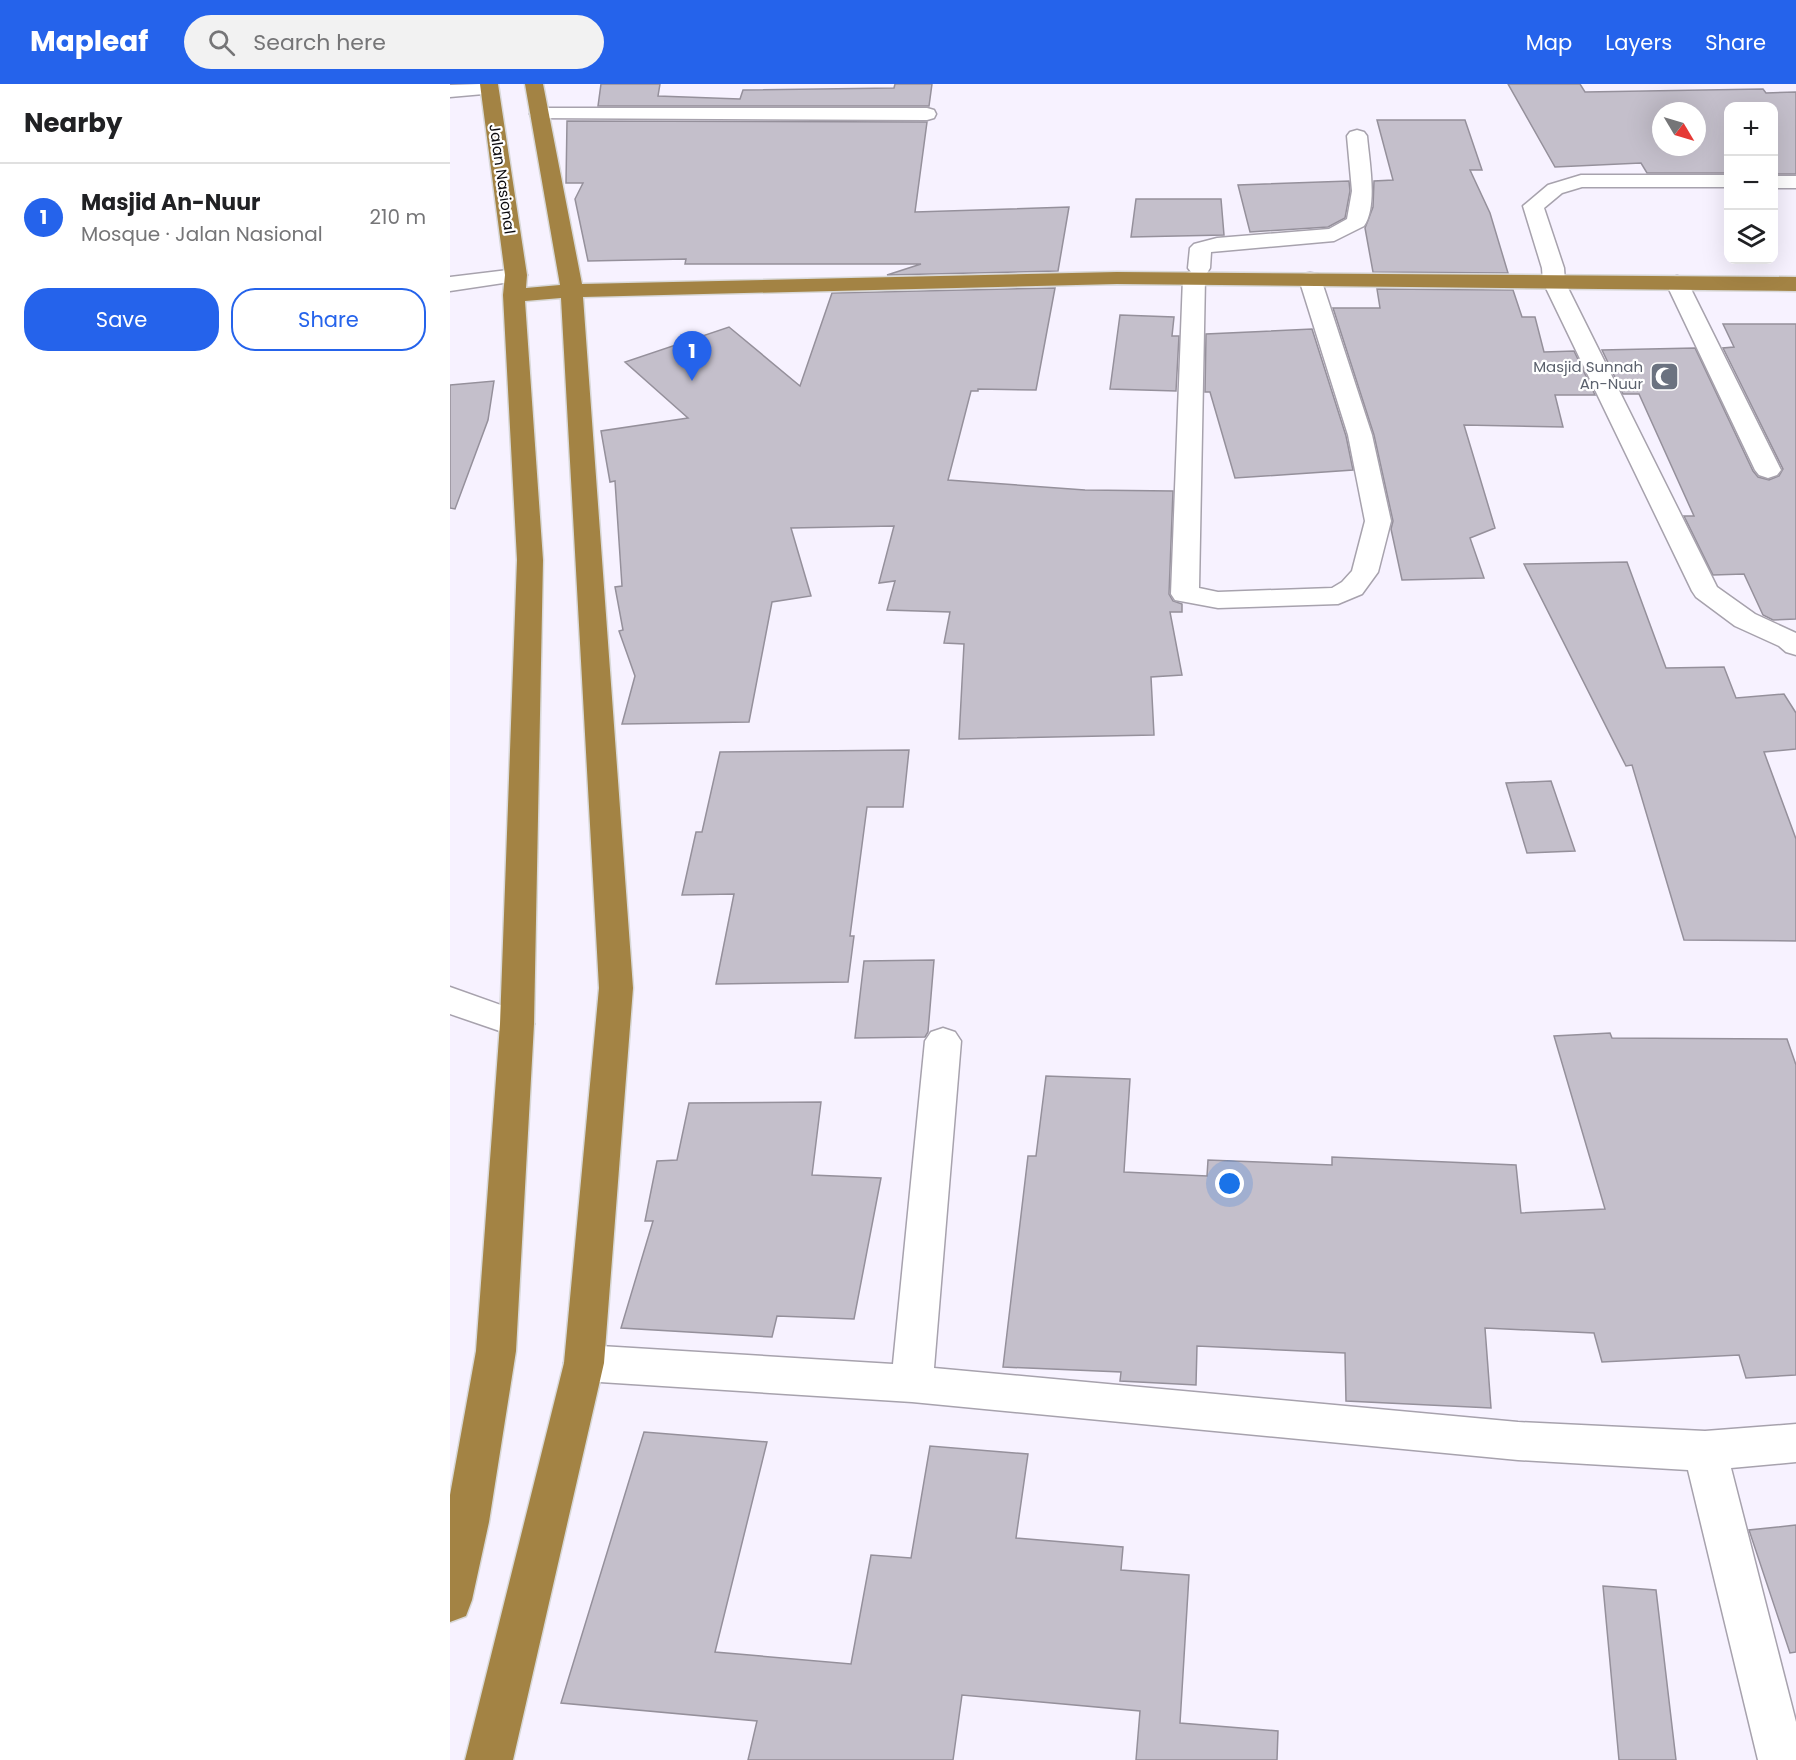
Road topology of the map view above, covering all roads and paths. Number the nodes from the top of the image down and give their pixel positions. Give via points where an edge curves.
1 (534, 84) edge
2 (489, 87) edge
3 (450, 90) edge
4 (539, 114) junction
5 (927, 114) dead end
6 (1357, 136) dead end
7 (1724, 181) edge
8 (1778, 182) edge
9 (1796, 182) edge
10 (1796, 267) edge
11 (1197, 273) junction
12 (1553, 275) junction
13 (1310, 279) junction
14 (570, 282) junction
15 (1677, 283) junction
16 (1796, 284) edge
17 (450, 285) edge
18 (515, 285) junction
19 (1768, 470) dead end
20 (1796, 646) edge
21 (450, 1000) edge
22 (517, 1024) junction
23 (943, 1041) dead end
24 (584, 1363) junction
25 (912, 1384) junction
26 (1796, 1443) edge
27 (1705, 1451) junction
28 (450, 1600) edge
29 (489, 1760) edge
30 (1782, 1760) edge

1 - 4 highway
2 - 3 street
2 - 18 highway, Jalan Nasional
4 - 5 street
4 - 14 highway
6 - 11 street via 1362,191 1357,222 1334,235 1201,248
7 - 12 street via 1581,181 1555,189 1533,206
8 - 9 street
10 - 12 highway
11 - 12 highway
11 - 13 highway
11 - 13 street via 1185,594 1218,600 1338,596 1352,588 1365,572 1378,521 1360,435
11 - 14 highway via 1025,279
12 - 13 highway
12 - 15 highway
12 - 20 street via 1706,591 1745,620
14 - 18 highway
14 - 24 highway via 616,988
15 - 16 highway
15 - 19 street
17 - 18 street
18 - 22 highway, Jalan Nasional via 530,560
21 - 22 street
22 - 28 highway, Jalan Nasional via 496,1351
23 - 25 street
24 - 25 street
24 - 29 highway
25 - 27 street via 1518,1441
26 - 27 street
27 - 30 street

